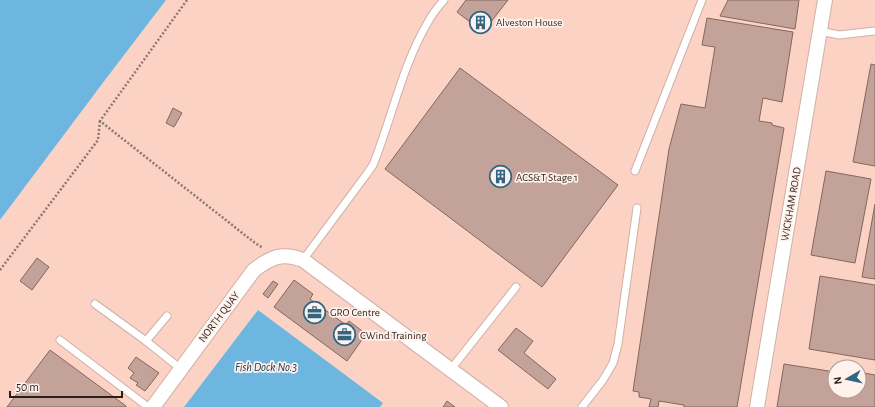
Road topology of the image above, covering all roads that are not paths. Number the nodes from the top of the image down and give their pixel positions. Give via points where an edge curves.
1 (444, 0) edge
2 (702, 0) edge
3 (825, 0) edge
4 (875, 31) edge
5 (820, 32) junction
6 (635, 171) dead end
7 (637, 208) dead end
8 (303, 260) junction
9 (516, 287) dead end
10 (95, 304) dead end
11 (167, 316) dead end
12 (60, 340) dead end
13 (146, 341) junction
14 (180, 369) junction
15 (451, 370) junction
16 (148, 407) edge
17 (153, 407) edge
18 (501, 407) edge
19 (582, 407) edge
20 (757, 407) edge

1 - 8 lane via 428,21 409,61 372,165
2 - 6 lane
3 - 5 street, WICKHAM ROAD
4 - 5 lane via 839,35
5 - 20 street, WICKHAM ROAD
7 - 19 lane via 619,337 613,362
8 - 14 street, NORTH QUAY via 293,256 279,257 265,262 254,270
8 - 15 street
9 - 15 lane
10 - 13 lane
11 - 13 lane
12 - 16 lane
13 - 14 lane
14 - 17 street, NORTH QUAY
15 - 18 street

